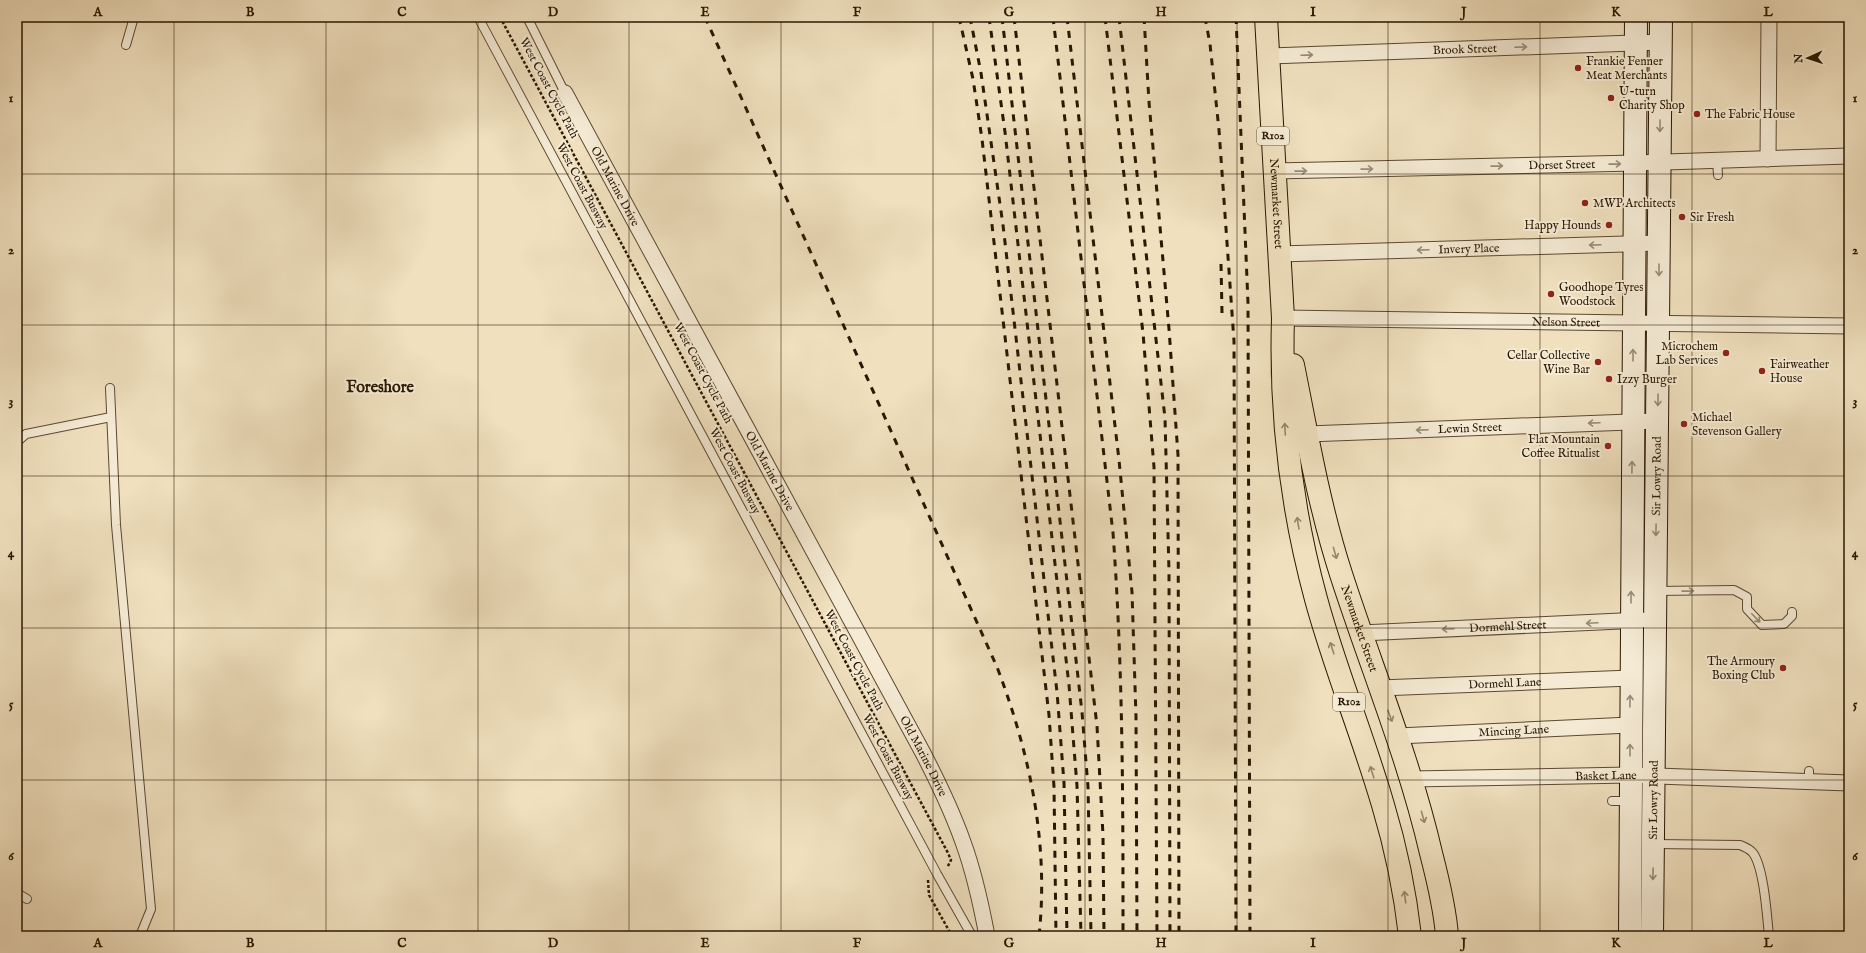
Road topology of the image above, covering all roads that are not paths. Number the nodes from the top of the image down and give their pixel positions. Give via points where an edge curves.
1 (134, 17) edge
2 (478, 17) edge
3 (527, 17) edge
4 (1266, 17) edge
5 (1636, 17) edge
6 (1661, 17) edge
7 (1769, 17) edge
8 (1661, 42) junction
9 (1636, 43) junction
10 (126, 45) dead end
11 (1268, 56) junction
12 (565, 93) joint
13 (1849, 156) edge
14 (1768, 159) junction
15 (1660, 162) junction
16 (1635, 163) junction
17 (1274, 171) junction
18 (1659, 243) junction
19 (1634, 244) junction
20 (1279, 254) junction
21 (1283, 318) junction
22 (1633, 323) junction
23 (1659, 323) junction
24 (1849, 326) edge
25 (110, 388) dead end
26 (111, 417) junction
27 (1657, 421) junction
28 (1633, 422) junction
29 (1307, 434) junction
30 (17, 442) edge
31 (1655, 591) junction
32 (1792, 612) dead end
33 (1655, 620) junction
34 (1631, 621) junction
35 (1361, 633) junction
36 (1631, 678) junction
37 (1380, 688) junction
38 (1630, 725) junction
39 (1398, 736) junction
40 (1630, 775) junction
41 (1654, 776) junction
42 (1411, 779) junction
43 (1849, 783) edge
44 (1653, 844) junction
45 (17, 893) edge
46 (27, 899) dead end
47 (140, 936) edge
48 (972, 936) edge
49 (987, 936) edge
50 (1410, 936) edge
51 (1447, 936) edge
52 (1630, 936) edge
53 (1652, 936) edge
54 (1769, 936) edge

1 - 10 lane
2 - 48 lane, West Coast Busway
3 - 12 lane, Old Marine Drive
4 - 11 main road, Newmarket Street / R102
5 - 9 main road, Sir Lowry Road
6 - 8 main road, Sir Lowry Road
7 - 14 street
8 - 9 street, Brook Street
8 -> 15 main road, Sir Lowry Road
11 -> 9 street, Brook Street
9 - 16 main road, Sir Lowry Road
11 - 17 main road, Newmarket Street / R102
12 - 49 street, Old Marine Drive via 926,759 964,842
13 - 14 street, Dorset Street
14 - 15 street, Dorset Street via 1718,168
15 - 16 street, Dorset Street
15 - 18 main road, Sir Lowry Road
17 -> 16 street, Dorset Street
16 - 19 main road, Sir Lowry Road
17 - 20 main road, Newmarket Street / R102
18 - 19 street, Invery Place
18 -> 23 main road, Sir Lowry Road
19 -> 20 street, Invery Place
19 - 22 main road, Sir Lowry Road
20 - 21 main road, Newmarket Street / R102
21 - 22 street, Nelson Street
21 - 29 main road, Newmarket Street / R102
50 -> 21 main road, Newmarket Street / R102 via 1404,890 1385,812 1316,600 1299,530 1286,449
22 - 23 street, Nelson Street
28 -> 22 main road, Sir Lowry Road
23 - 24 street, Nelson Street
23 -> 27 main road, Sir Lowry Road
25 - 26 lane
26 - 30 lane via 26,434
26 - 47 lane via 116,525 151,909
27 - 28 street, Lewin Street
27 -> 31 main road, Sir Lowry Road
28 -> 29 street, Lewin Street
34 -> 28 main road, Sir Lowry Road
29 -> 35 main road, Newmarket Street / R102 via 1324,512
31 -> 32 lane via 1734,590 1747,597 1748,609 1762,625 1784,624 1792,616
31 - 33 main road, Sir Lowry Road
33 - 34 street, Dormehl Street
33 - 41 main road, Sir Lowry Road
34 -> 35 street, Dormehl Street
34 - 36 main road, Sir Lowry Road
35 - 37 main road, Newmarket Street / R102
36 - 37 street, Dormehl Lane
38 -> 36 main road, Sir Lowry Road
37 -> 39 main road, Newmarket Street / R102
38 - 39 street, Mincing Lane
40 -> 38 main road, Sir Lowry Road
39 - 42 main road, Newmarket Street / R102
40 - 41 street, Basket Lane
40 - 42 street, Basket Lane
40 - 52 main road, Sir Lowry Road via 1621,801
41 - 43 street, Basket Lane via 1809,776
41 - 44 main road, Sir Lowry Road
42 -> 51 main road, Newmarket Street / R102 via 1436,870
44 -> 53 main road, Sir Lowry Road
44 - 54 lane via 1740,845 1752,851 1757,859
45 - 46 lane

